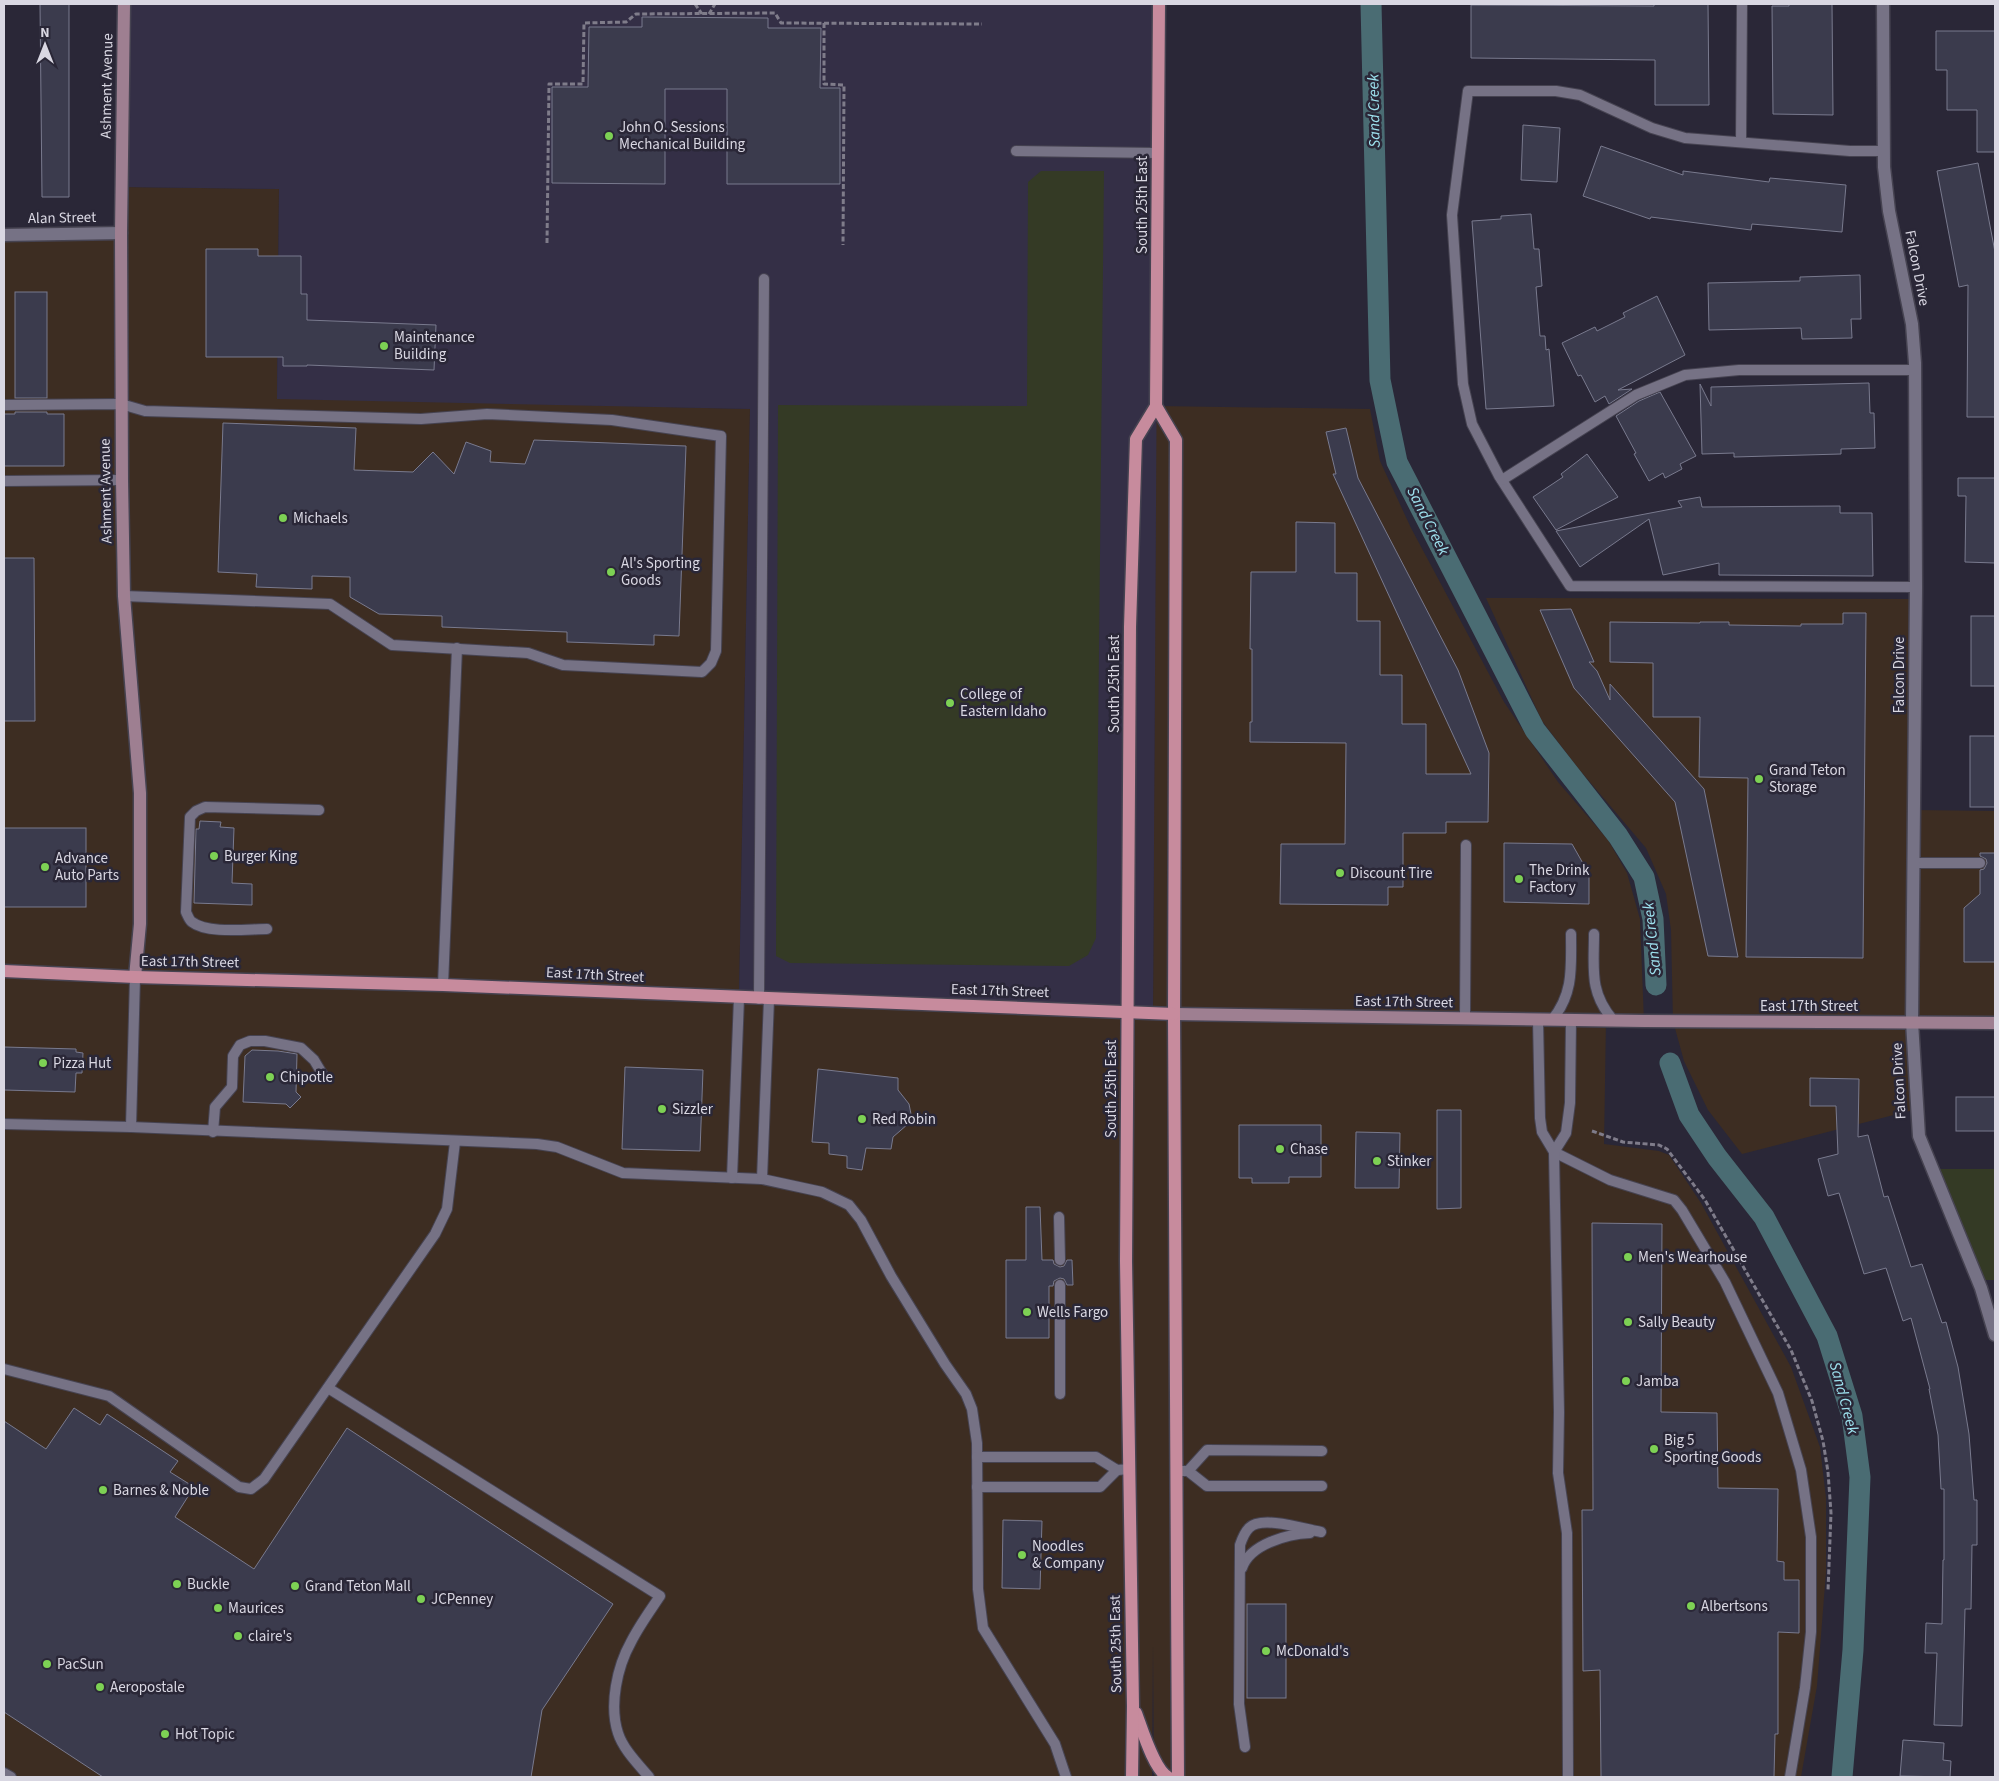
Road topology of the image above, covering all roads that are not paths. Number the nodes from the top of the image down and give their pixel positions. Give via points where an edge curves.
1 (124, 4) edge
2 (1160, 4) edge
3 (1742, 4) edge
4 (1883, 4) edge
5 (1741, 142) junction
6 (1016, 151) dead end
7 (1883, 151) junction
8 (1158, 153) junction
9 (121, 233) junction
10 (4, 236) edge
11 (764, 279) dead end
12 (1915, 370) junction
13 (121, 404) junction
14 (4, 405) edge
15 (1156, 406) junction
16 (122, 480) junction
17 (1502, 480) junction
18 (4, 481) edge
19 (1916, 587) junction
20 (124, 596) junction
21 (457, 648) junction
22 (319, 810) dead end
23 (1466, 845) dead end
24 (1914, 863) junction
25 (1980, 864) dead end
26 (267, 929) dead end
27 (1571, 934) dead end
28 (1594, 934) dead end
29 (4, 971) edge
30 (135, 977) junction
31 (443, 985) junction
32 (739, 998) junction
33 (764, 999) junction
34 (1128, 1013) junction
35 (1174, 1014) junction
36 (1464, 1019) junction
37 (1545, 1020) junction
38 (1571, 1020) junction
39 (1613, 1020) junction
40 (1912, 1022) junction
41 (1995, 1023) edge
42 (323, 1075) dead end
43 (4, 1124) edge
44 (131, 1127) junction
45 (213, 1132) junction
46 (455, 1142) junction
47 (1554, 1152) junction
48 (732, 1178) junction
49 (762, 1179) junction
50 (1059, 1217) dead end
51 (1060, 1260) dead end
52 (1060, 1285) dead end
53 (1995, 1335) edge
54 (4, 1369) edge
55 (328, 1388) junction
56 (1060, 1394) dead end
57 (1322, 1451) dead end
58 (977, 1457) junction
59 (1130, 1469) junction
60 (1117, 1470) junction
61 (1182, 1471) junction
62 (1322, 1486) dead end
63 (977, 1487) junction
64 (1240, 1590) junction
65 (1133, 1706) junction
66 (1245, 1747) dead end
67 (4, 1772) edge
68 (11, 1777) edge
69 (649, 1777) edge
70 (1066, 1777) edge
71 (1132, 1777) edge
72 (1168, 1777) edge
73 (1178, 1777) edge
74 (1568, 1777) edge
75 (1790, 1777) edge

1 - 9 street, Ashment Avenue
2 - 8 main road, South 25th East
3 - 5 lane
4 - 7 street, Falcon Drive
5 - 7 lane
5 - 17 lane via 1685,138 1652,128 1580,95 1556,91 1468,91 1452,215 1463,384 1472,424
6 - 8 lane
7 - 12 street, Falcon Drive via 1889,211 1912,324
8 - 15 main road, South 25th East
9 - 10 street, Alan Street
9 - 13 street, Ashment Avenue
11 - 33 lane
12 - 17 lane via 1739,370 1685,375 1636,395
12 - 19 street, Falcon Drive
13 - 14 lane
13 - 16 street, Ashment Avenue
13 - 21 lane via 145,411 421,419 487,414 612,420 721,436 716,651 712,663 702,672 563,665 528,653
15 - 34 main road, South 25th East via 1136,439 1130,627
15 - 35 main road via 1176,440
16 - 18 lane
16 - 20 street, Ashment Avenue
17 - 19 lane via 1570,586
19 - 24 street, Falcon Drive
20 - 21 lane via 330,604 392,645
20 - 30 street, Ashment Avenue via 140,793 140,924
21 - 31 lane
22 - 26 lane via 205,807 190,817 186,912 190,921 208,929
23 - 36 lane
24 - 25 lane
24 - 40 street, Falcon Drive
27 - 37 lane via 1569,989 1560,1010
28 - 39 lane via 1595,986 1603,1009
29 - 30 main road, East 17th Street
30 - 31 main road, East 17th Street
30 - 44 lane
31 - 32 main road, East 17th Street
32 - 33 main road, East 17th Street
32 - 48 lane
33 - 34 main road, East 17th Street
33 - 49 lane
34 - 35 main road, East 17th Street
34 - 59 main road, South 25th East via 1126,1261
35 - 36 street, East 17th Street
35 - 61 main road
36 - 37 street, East 17th Street
37 - 38 street, East 17th Street
37 - 47 lane via 1540,1118 1542,1132
38 - 39 street, East 17th Street
38 - 47 lane via 1570,1103 1566,1133
39 - 40 street, East 17th Street
40 - 41 street, East 17th Street
40 - 53 street, Falcon Drive via 1918,1136 1981,1288
42 - 45 lane via 301,1048 265,1041 240,1045 233,1056 232,1087 215,1107
43 - 44 lane
44 - 45 lane
45 - 46 lane
46 - 48 lane via 557,1147 623,1173
46 - 55 lane via 446,1209 435,1234
47 - 74 lane via 1558,1474 1567,1533
47 - 75 lane via 1610,1180 1674,1200 1725,1282 1778,1393 1801,1470 1811,1537 1811,1632
48 - 49 lane
49 - 58 lane via 822,1192 849,1205 861,1220 896,1284 966,1394 972,1409
50 - 51 lane
52 - 56 lane
54 - 55 lane via 109,1396 239,1487 251,1489 264,1479
55 - 69 lane via 660,1596 630,1643 621,1667 615,1700 618,1733
57 - 61 lane via 1207,1450
58 - 60 lane via 1096,1457
58 - 63 lane
59 - 60 lane
59 - 65 main road, South 25th East
60 - 63 lane via 1100,1487
61 - 62 lane via 1207,1486
61 - 73 main road
63 - 70 lane via 978,1590 983,1628 1055,1744
64 - 64 lane via 1240,1545 1250,1527 1260,1523 1282,1524 1321,1532 1286,1537 1247,1556 1242,1566
64 - 66 lane via 1239,1704
65 - 71 main road, South 25th East
65 - 72 main road via 1151,1752 1162,1774
67 - 68 lane

